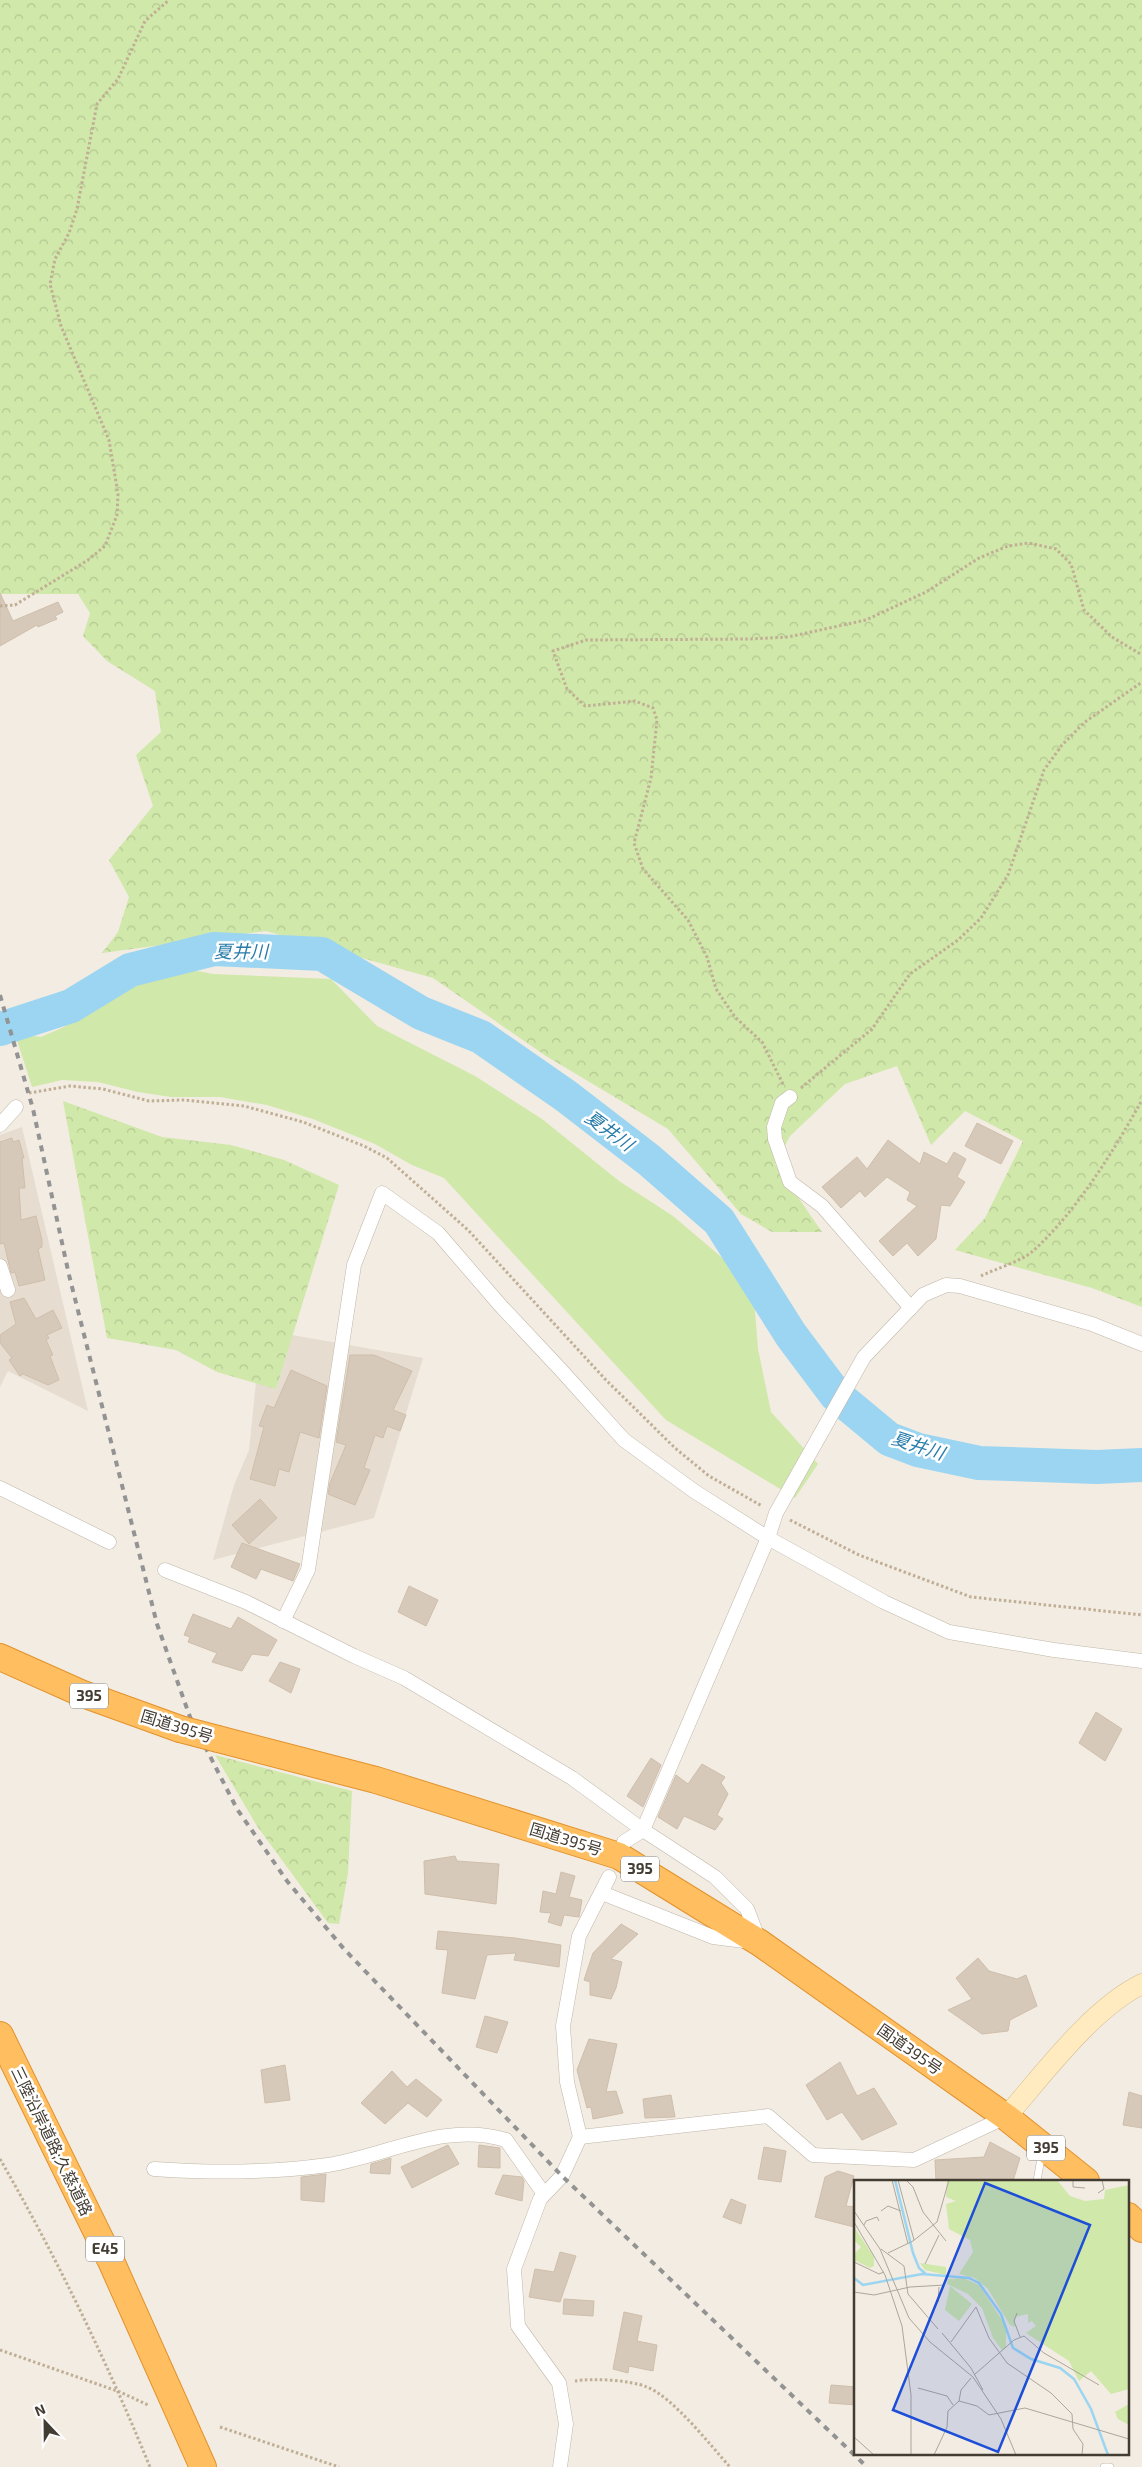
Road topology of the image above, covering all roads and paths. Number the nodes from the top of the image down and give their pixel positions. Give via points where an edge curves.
1 (169, 0) edge
2 (0, 606) edge
3 (1142, 655) edge
4 (1142, 682) edge
5 (29, 1094) dead end
6 (790, 1097) junction
7 (1142, 1100) edge
8 (16, 1108) dead end
9 (0, 1125) edge
10 (0, 1266) edge
11 (960, 1286) junction
12 (8, 1290) dead end
13 (911, 1308) junction
14 (1142, 1344) edge
15 (0, 1488) edge
16 (776, 1513) junction
17 (768, 1538) junction
18 (109, 1542) dead end
19 (165, 1570) dead end
20 (1142, 1615) edge
21 (282, 1621) junction
22 (0, 1657) edge
23 (1142, 1661) edge
24 (643, 1830) junction
25 (624, 1842) dead end
26 (609, 1877) dead end
27 (602, 1893) junction
28 (760, 1943) junction
29 (1142, 1984) edge
30 (0, 2035) edge
31 (1006, 2117) junction
32 (580, 2137) junction
33 (1043, 2145) junction
34 (0, 2159) edge
35 (154, 2169) dead end
36 (1036, 2180) edge
37 (1085, 2180) edge
38 (544, 2194) junction
39 (1130, 2218) edge
40 (1142, 2229) edge
41 (0, 2350) edge
42 (559, 2383) junction
43 (120, 2392) junction
44 (148, 2405) dead end
45 (220, 2427) dead end
46 (150, 2467) edge
47 (203, 2467) edge
48 (339, 2467) edge
49 (560, 2467) edge
50 (730, 2467) edge
51 (1104, 2467) edge
52 (1110, 2467) edge

1 - 2 path via 145,21 118,78 97,104 77,209 55,259 50,284 61,326 109,440 118,494 117,515 105,546 88,560 15,605
3 - 6 path via 1112,637 1084,610 1071,564 1056,549 1029,543 1008,546 979,558 926,592 866,620 788,637 586,640 554,652 567,689 585,706 635,701 653,708 658,720 651,778 634,843 643,869 688,920 707,957 716,989 735,1017 762,1042
4 - 6 path via 1085,722 1062,745 1044,770 1008,875 981,918 958,940 910,974 872,1029
5 - 16 path via 70,1086 103,1089 149,1101 183,1100 244,1106 303,1122 387,1158 468,1230 605,1379 675,1448 709,1476
6 - 13 street via 782,1103 774,1127 775,1140 790,1182 822,1206
7 - 11 path via 1114,1150 1032,1253
8 - 9 street
10 - 12 street
11 - 13 street via 946,1285 923,1295
11 - 14 street via 1092,1324
13 - 16 street via 864,1356
15 - 18 street
16 - 17 street
16 - 20 path via 859,1555 971,1598
17 - 21 street via 694,1491 624,1440 438,1233 382,1193 354,1265 308,1570
17 - 23 street via 884,1602 949,1632
17 - 24 street
19 - 21 street via 246,1602
21 - 24 street via 404,1678 572,1778
22 - 28 highway, 国道395号 / 395, bridge via 83,1694 180,1729 376,1780 619,1856
24 - 25 street
24 - 28 street via 715,1877 747,1909
26 - 27 street
27 - 28 street via 713,1937
27 - 32 street via 579,1936 563,2026 567,2082
28 - 31 highway, 国道395号 / 395
29 - 31 street via 1100,2015 1069,2045
30 - 47 highway, 三陸沿岸道路;久慈道路 / E45 via 111,2261
31 - 32 street via 914,2160 813,2155 768,2116
31 - 33 highway, 国道395号 / 395
32 - 38 street via 562,2176
33 - 36 lane
33 - 37 highway, 国道395号 / 395
34 - 43 path
35 - 38 street via 275,2172 331,2164 456,2134 506,2140
38 - 42 street via 514,2269 518,2326
39 - 40 highway
41 - 43 path
42 - 49 street via 566,2424
42 - 50 path via 594,2378 647,2387 675,2407
43 - 44 path
43 - 46 path
45 - 48 path
51 - 52 lane

